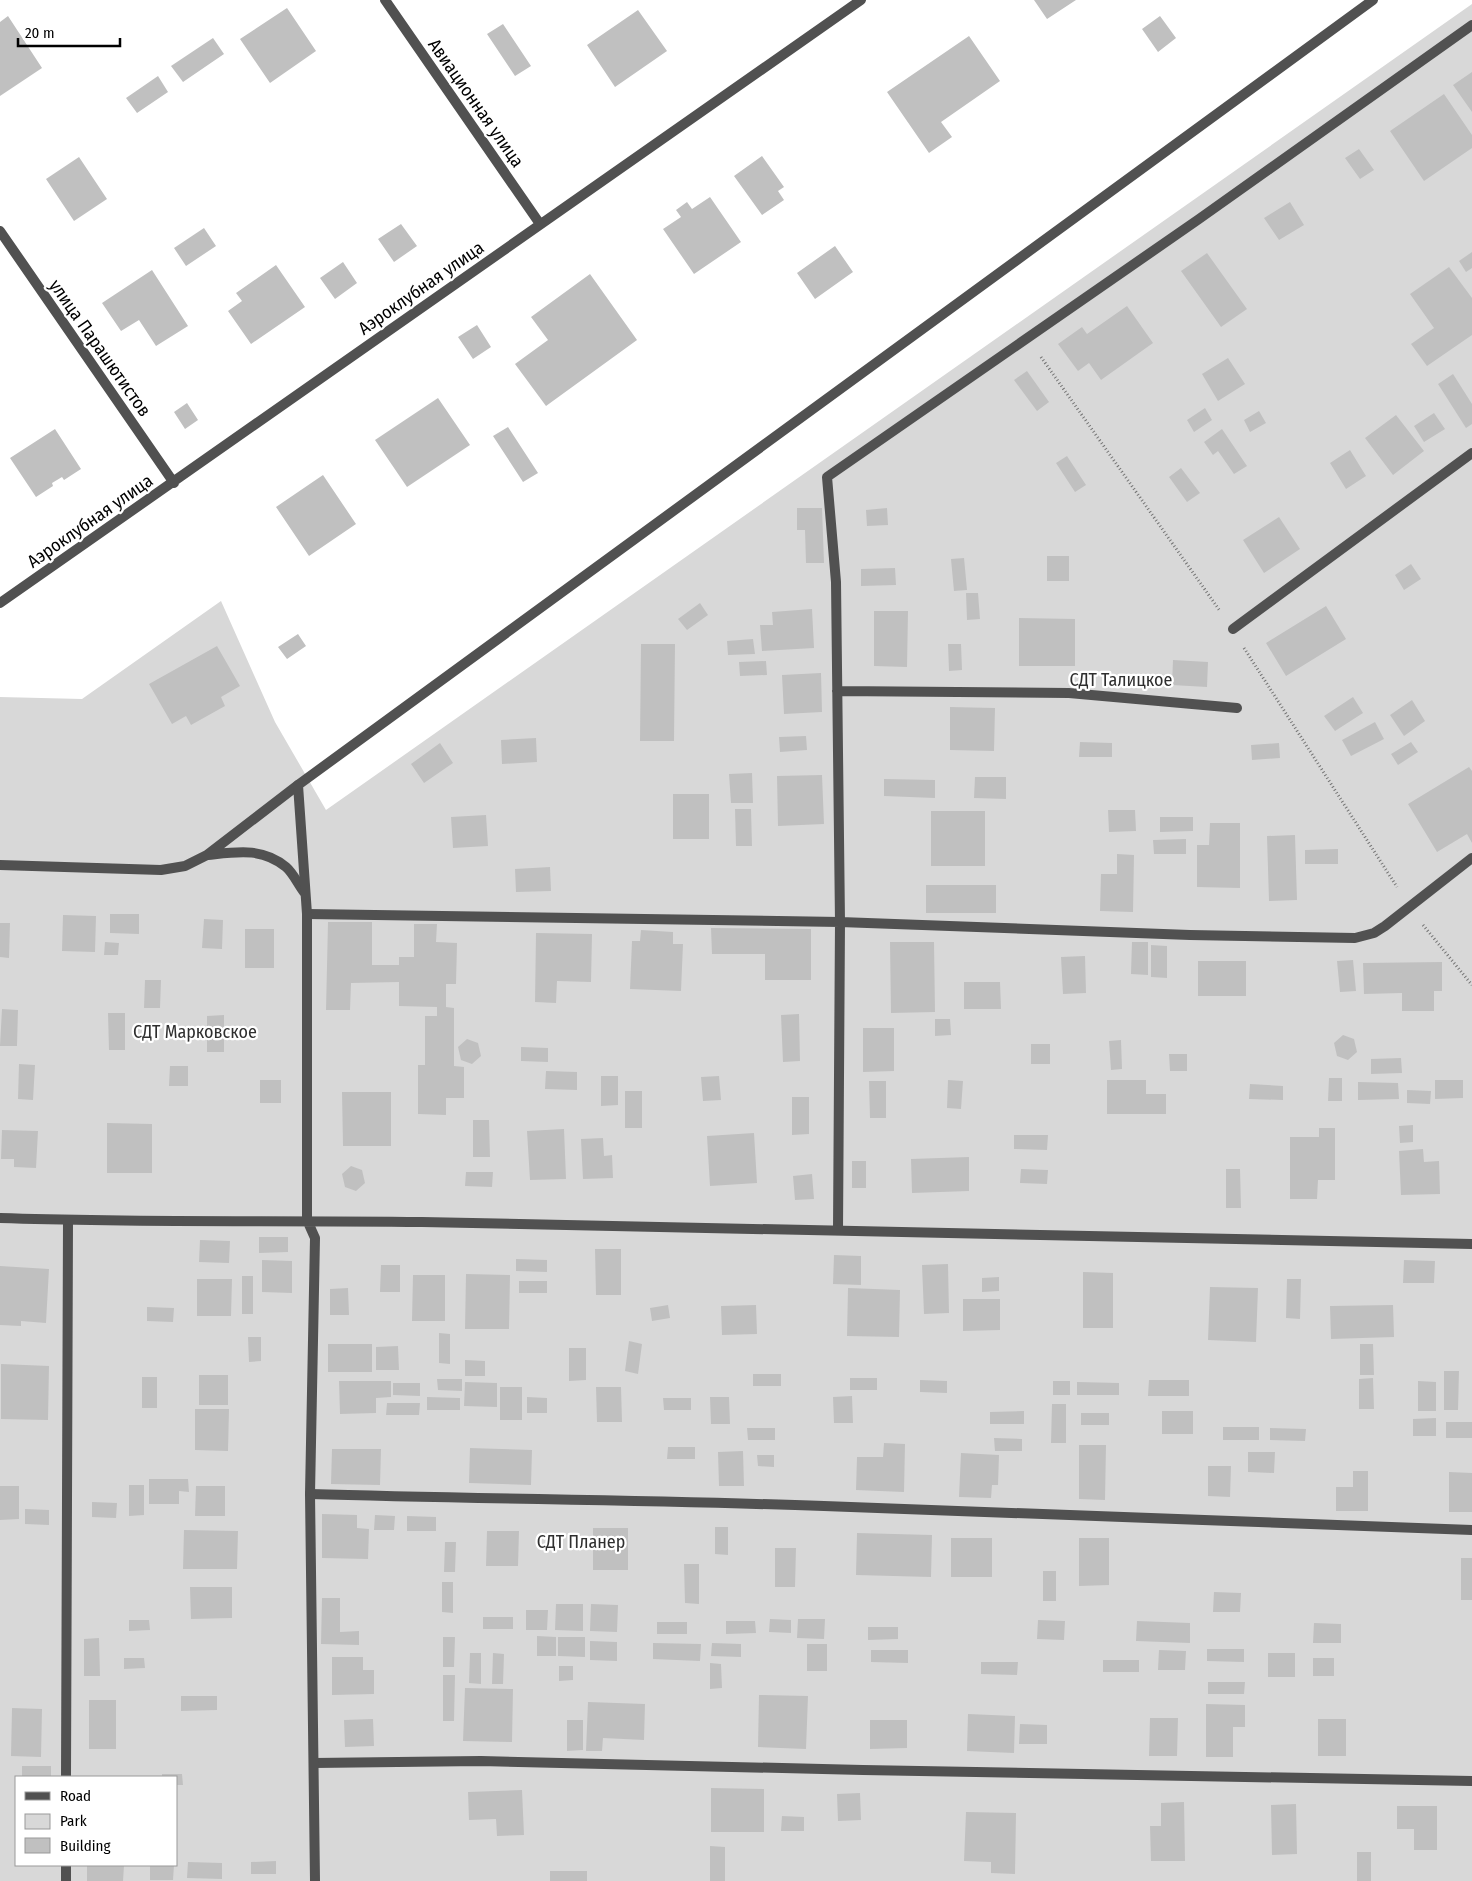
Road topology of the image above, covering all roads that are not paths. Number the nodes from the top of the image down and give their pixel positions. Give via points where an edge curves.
1 (385, 0) edge
2 (862, 0) edge
3 (1373, 0) edge
4 (1472, 25) edge
5 (540, 224) junction
6 (0, 231) edge
7 (1472, 453) edge
8 (174, 483) junction
9 (0, 603) edge
10 (1233, 629) road end
11 (837, 690) junction
12 (1237, 708) dead end
13 (298, 786) junction
14 (207, 855) junction
15 (1472, 858) edge
16 (0, 865) edge
17 (304, 892) junction
18 (306, 914) junction
19 (840, 922) junction
20 (0, 1218) edge
21 (307, 1220) junction
22 (68, 1221) junction
23 (838, 1230) junction
24 (1472, 1244) edge
25 (310, 1494) junction
26 (1472, 1530) edge
27 (314, 1763) junction
28 (66, 1776) edge
29 (1472, 1781) edge
30 (66, 1866) edge
31 (66, 1881) edge
32 (316, 1881) edge

1 - 5 street, Авиационная улица
2 - 5 street, Аэроклубная улица
3 - 13 street
4 - 11 street via 827,477 836,582
5 - 8 street, Аэроклубная улица
6 - 8 street, улица Парашютистов
7 - 10 street
8 - 9 street, Аэроклубная улица
11 - 12 street via 1070,693
11 - 19 street
13 - 14 street
13 - 17 street
14 - 16 street via 185,866 161,870
14 - 17 street via 245,851 268,855 287,868
15 - 19 street via 1385,926 1355,938
17 - 18 street
18 - 19 street
18 - 21 street
19 - 23 street
20 - 22 street
21 - 22 street
21 - 23 street
21 - 25 street via 315,1238
22 - 28 street
23 - 24 street
25 - 26 street via 831,1506
25 - 27 street
27 - 29 street via 481,1762
27 - 32 street
30 - 31 street

